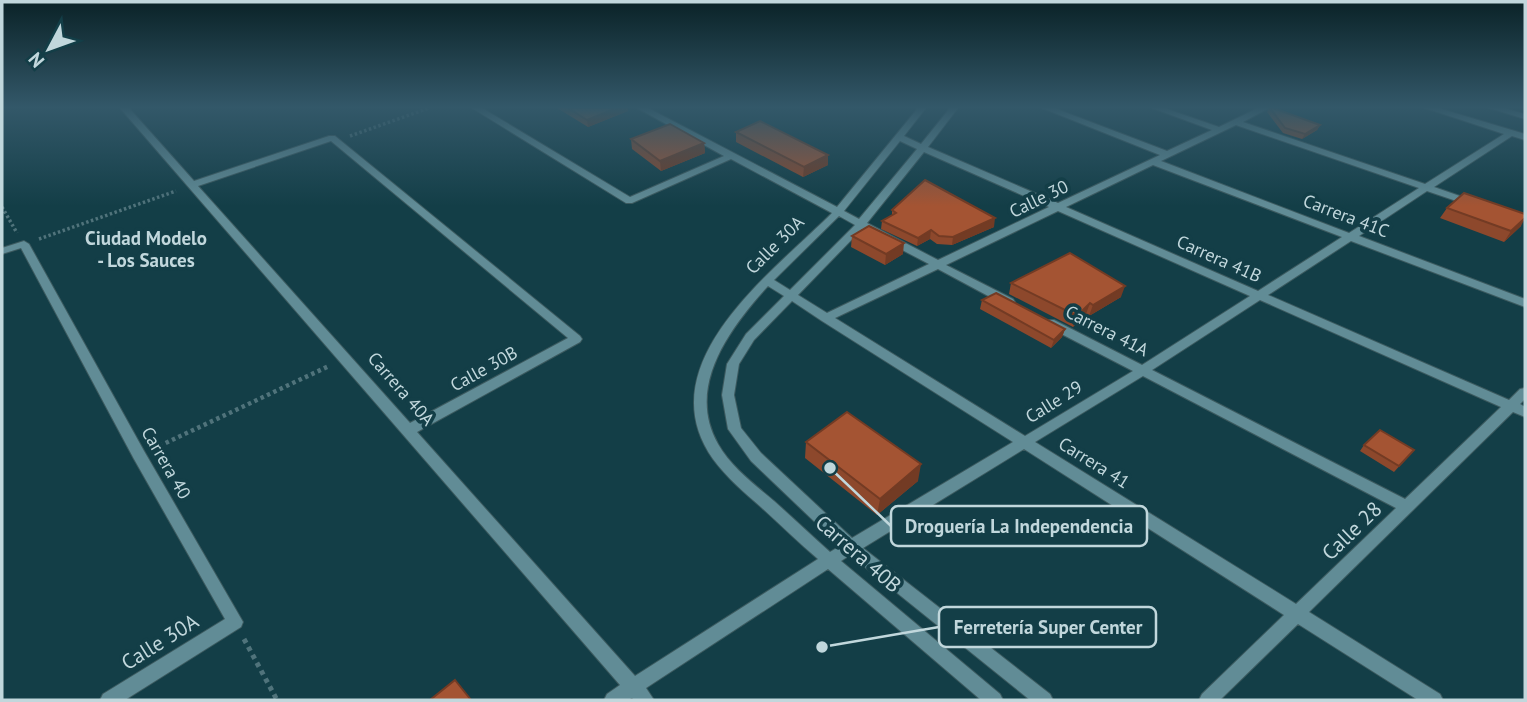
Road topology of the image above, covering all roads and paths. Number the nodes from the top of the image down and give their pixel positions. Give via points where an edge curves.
1 (153, 141) edge
2 (329, 141) edge
3 (336, 141) edge
4 (530, 141) edge
5 (700, 141) edge
6 (895, 141) edge
7 (907, 141) edge
8 (929, 141) edge
9 (1132, 141) edge
10 (1198, 141) edge
11 (1290, 141) edge
12 (1499, 141) edge
13 (923, 148) junction
14 (1169, 155) junction
15 (729, 157) junction
16 (1154, 162) junction
17 (193, 185) junction
18 (1427, 188) junction
19 (2, 206) edge
20 (1060, 208) junction
21 (1488, 209) edge
22 (836, 213) junction
23 (860, 225) junction
24 (1350, 237) junction
25 (24, 244) junction
26 (2, 251) edge
27 (939, 266) junction
28 (768, 281) junction
29 (789, 295) junction
30 (1260, 296) junction
31 (1525, 303) edge
32 (1023, 309) edge
33 (1035, 315) edge
34 (826, 318) junction
35 (345, 358) junction
36 (1142, 371) junction
37 (1525, 393) edge
38 (1518, 409) edge
39 (735, 429) joint
40 (409, 430) junction
41 (706, 430) joint
42 (1025, 443) junction
43 (139, 456) junction
44 (1407, 507) junction
45 (852, 547) junction
46 (828, 561) junction
47 (1296, 613) junction
48 (235, 622) junction
49 (639, 694) edge
50 (109, 700) edge
51 (277, 700) edge
52 (613, 700) edge
53 (994, 700) edge
54 (1044, 700) edge
55 (1208, 700) edge
56 (1434, 700) edge

1 - 17 street, Carrera 40A
2 - 17 street
3 - 40 street, Calle 30B via 576,339
4 - 15 street via 629,201
5 - 15 street
6 - 22 street, Calle 30A
7 - 13 street, Carrera 41B
8 - 13 street
9 - 14 street
10 - 14 street, Calle 30
11 - 18 street
12 - 18 street, Calle 29
13 - 20 street, Carrera 41B
13 - 23 street
14 - 16 street, Calle 30
15 - 22 street
16 - 20 street, Calle 30
16 - 24 street, Carrera 41C
17 - 25 path
17 - 35 street, Carrera 40A
18 - 21 street
18 - 24 street, Calle 29
19 - 25 path
20 - 27 street, Calle 30
20 - 30 street, Carrera 41B
22 - 23 street
22 - 28 street, Calle 30A
23 - 27 street
23 - 29 street
24 - 30 street, Calle 29
24 - 31 street, Carrera 41C
25 - 26 street
25 - 43 street, Carrera 40
27 - 32 street
27 - 34 street, Calle 30
28 - 29 street, Carrera 41
28 - 41 street, Calle 30A via 712,353 701,387
29 - 34 street, Carrera 41
29 - 39 street via 750,337 733,364 727,395
30 - 36 street, Calle 29
30 - 38 street, Carrera 41B
33 - 36 street, Carrera 41A
34 - 42 street, Carrera 41
35 - 40 street, Carrera 40A
35 - 43 path
36 - 42 street, Calle 29
36 - 44 street, Carrera 41A
37 - 38 street, Calle 28
38 - 44 street, Calle 28
39 - 45 street, Carrera 40B via 756,457
40 - 49 street, Carrera 40A
41 - 46 street, Carrera 40B via 734,473
42 - 45 street, Calle 29
42 - 47 street, Carrera 41
43 - 48 street, Carrera 40
44 - 47 street, Calle 28
45 - 46 street, Calle 29
45 - 54 street, Carrera 40B
46 - 49 street, Calle 29
46 - 53 street, Carrera 40B
47 - 55 street, Calle 28
47 - 56 street, Carrera 41
48 - 50 street, Calle 30A
48 - 51 path
49 - 52 street, Calle 29

